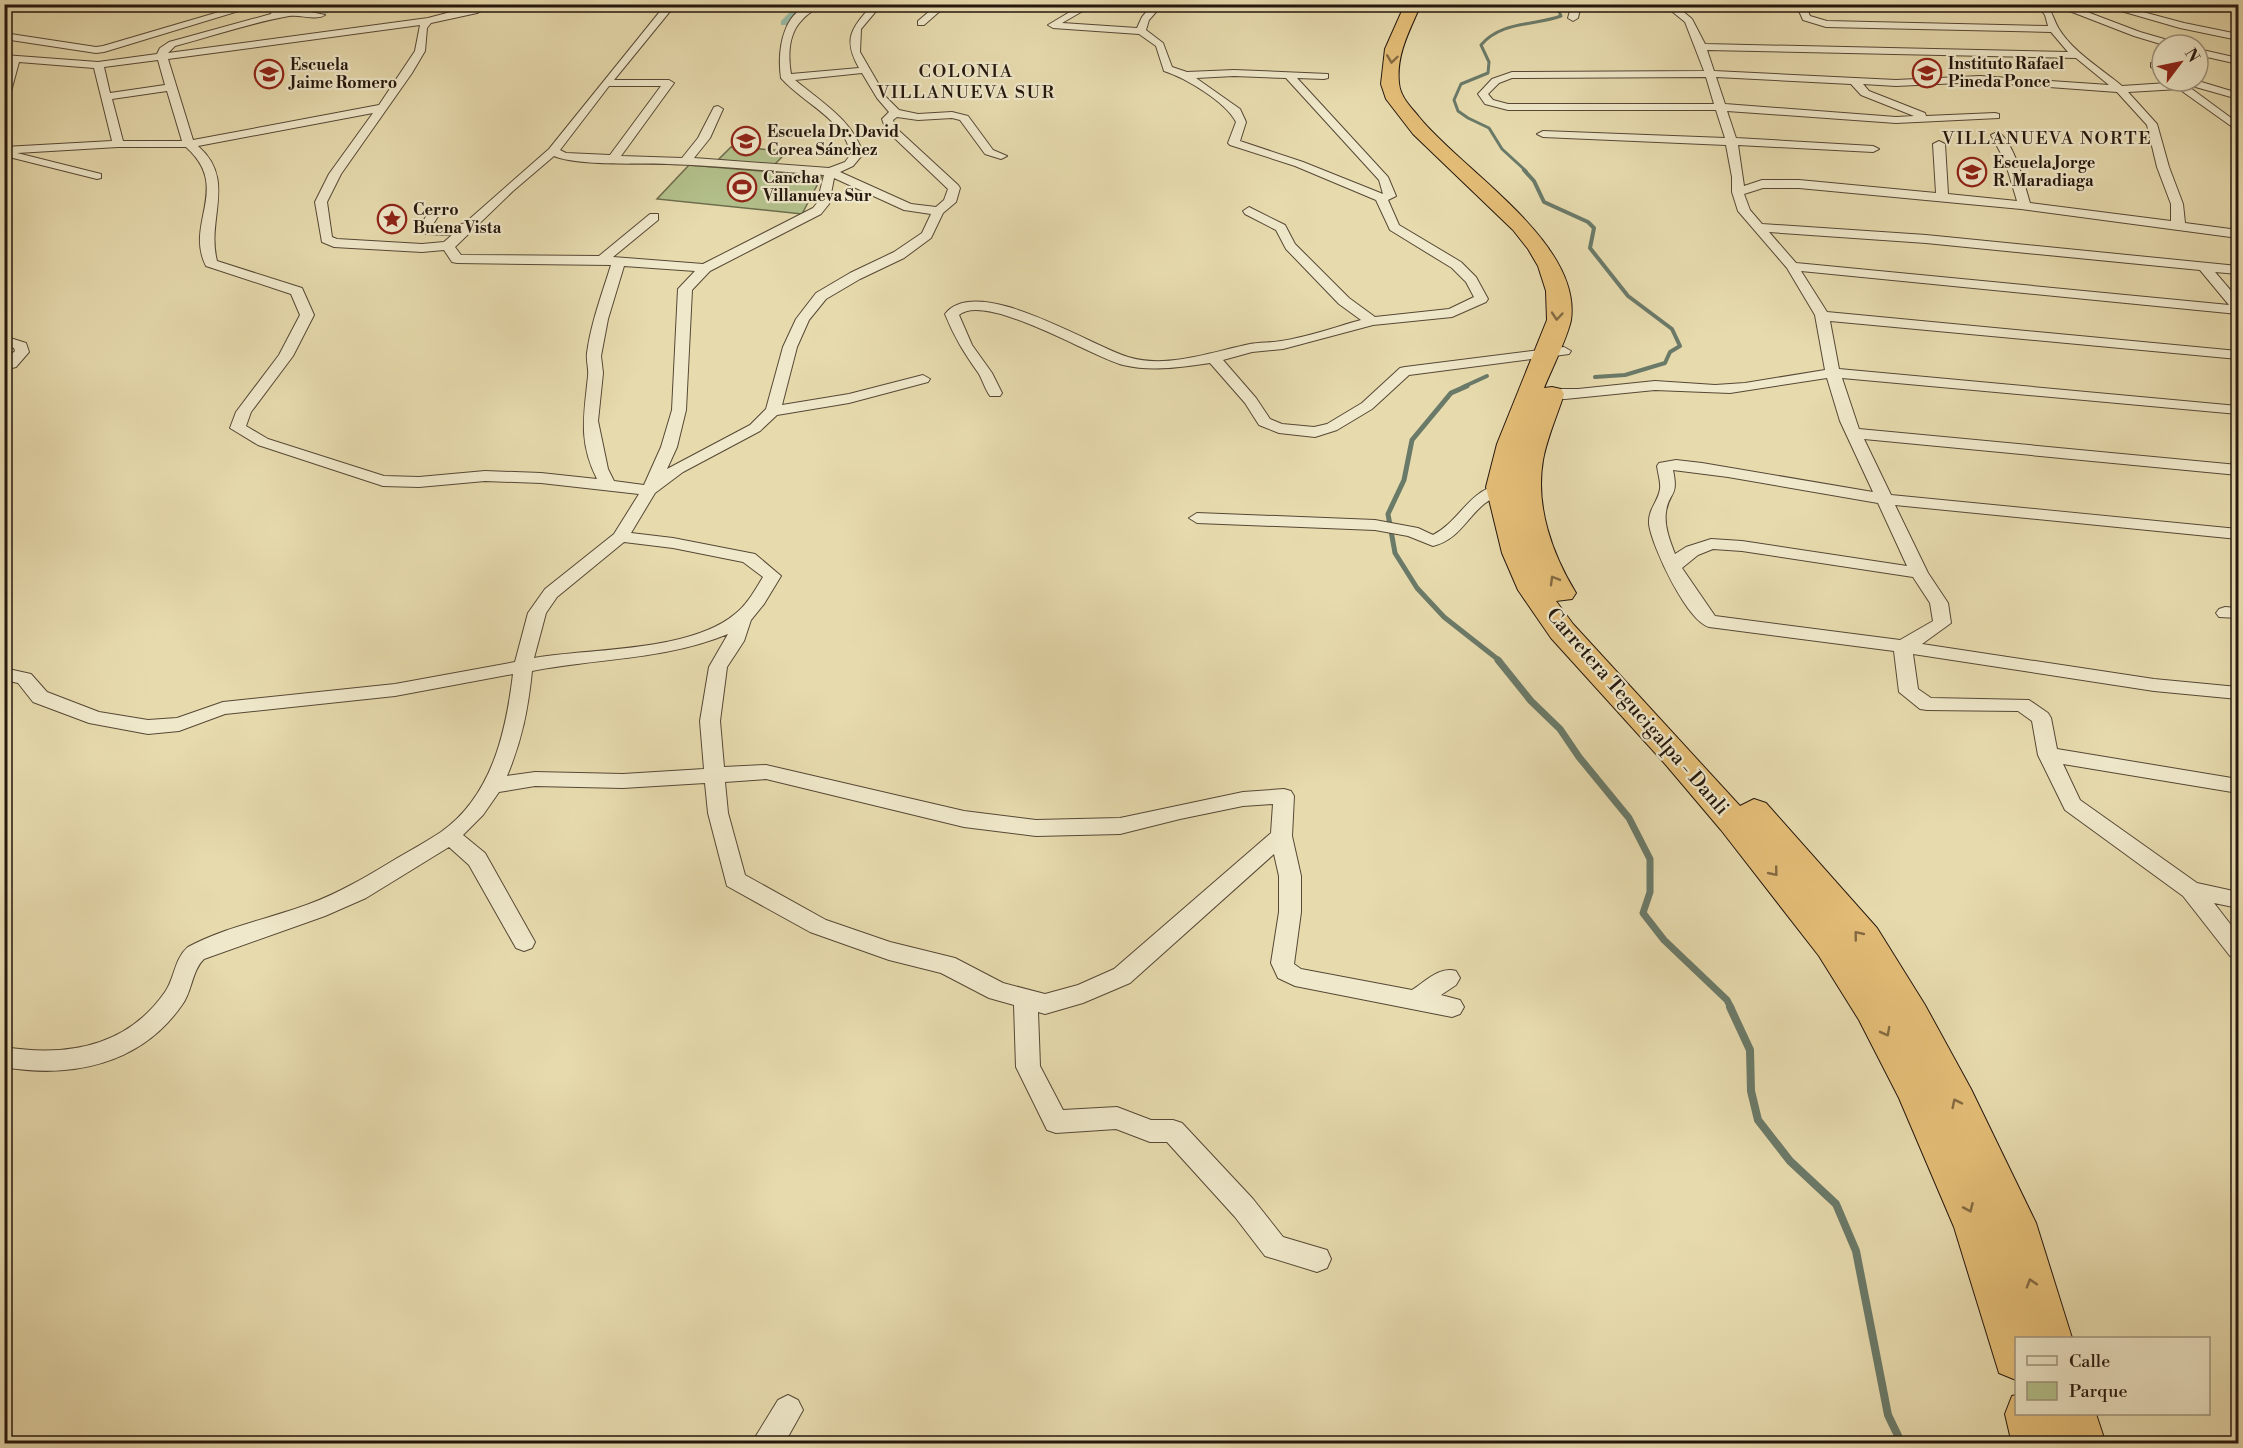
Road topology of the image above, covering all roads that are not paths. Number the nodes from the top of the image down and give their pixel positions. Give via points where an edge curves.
1 (279, 4) edge
2 (490, 4) edge
3 (672, 4) edge
4 (816, 4) edge
5 (878, 4) edge
6 (944, 4) edge
7 (1091, 4) edge
8 (1158, 4) edge
9 (1413, 4) edge
10 (1428, 4) edge
11 (1577, 4) edge
12 (1677, 4) edge
13 (1800, 4) edge
14 (2061, 4) edge
15 (2101, 4) edge
16 (256, 5) edge
17 (2040, 5) edge
18 (320, 15) dead end
19 (275, 16) junction
20 (1574, 18) dead end
21 (428, 21) junction
22 (921, 23) dead end
23 (2054, 29) junction
24 (1142, 31) junction
25 (4, 36) edge
26 (2238, 37) edge
27 (2150, 38) edge
28 (1701, 46) junction
29 (2078, 55) junction
30 (2210, 55) edge
31 (162, 57) junction
32 (10, 58) edge
33 (2238, 61) edge
34 (98, 65) junction
35 (866, 70) junction
36 (1288, 74) junction
37 (1709, 74) junction
38 (1186, 75) junction
39 (1324, 76) dead end
40 (786, 78) junction
41 (1854, 81) junction
42 (608, 83) junction
43 (2150, 86) edge
44 (171, 87) junction
45 (2120, 89) junction
46 (2210, 90) edge
47 (2194, 93) edge
48 (2238, 96) edge
49 (106, 97) junction
50 (4, 99) edge
51 (1719, 107) junction
52 (381, 108) junction
53 (718, 109) dead end
54 (895, 113) junction
55 (1995, 116) dead end
56 (1935, 120) junction
57 (2238, 128) edge
58 (1543, 134) dead end
59 (1997, 135) dead end
60 (1731, 140) junction
61 (118, 144) junction
62 (189, 144) junction
63 (1939, 144) dead end
64 (1873, 149) dead end
65 (4, 151) edge
66 (553, 152) junction
67 (1001, 156) dead end
68 (612, 160) junction
69 (684, 162) junction
70 (830, 172) junction
71 (97, 176) dead end
72 (1738, 192) junction
73 (1942, 197) junction
74 (1381, 198) junction
75 (2025, 206) junction
76 (938, 211) junction
77 (1249, 211) dead end
78 (434, 213) dead end
79 (654, 217) dead end
80 (473, 224) junction
81 (1757, 227) junction
82 (2182, 228) junction
83 (2238, 234) edge
84 (448, 246) junction
85 (602, 260) junction
86 (619, 261) junction
87 (1792, 266) junction
88 (2204, 267) junction
89 (705, 268) junction
90 (2238, 270) edge
91 (2238, 308) edge
92 (1821, 316) junction
93 (1372, 321) junction
94 (4, 340) edge
95 (1555, 352) junction
96 (2238, 355) edge
97 (1214, 358) junction
98 (4, 366) edge
99 (1833, 374) junction
100 (923, 379) dead end
101 (994, 393) dead end
102 (1542, 393) junction
103 (2238, 410) edge
104 (773, 411) junction
105 (1854, 433) junction
106 (2238, 470) edge
107 (609, 487) junction
108 (1500, 489) junction
109 (649, 490) junction
110 (1884, 499) junction
111 (1197, 519) dead end
112 (2238, 534) edge
113 (620, 537) junction
114 (1674, 566) junction
115 (1919, 573) junction
116 (742, 618) junction
117 (1903, 646) junction
118 (523, 666) junction
119 (4, 674) edge
120 (2238, 693) edge
121 (2048, 755) junction
122 (715, 776) junction
123 (493, 786) junction
124 (2238, 786) edge
125 (450, 836) junction
126 (1281, 836) junction
127 (2191, 890) junction
128 (2238, 900) edge
129 (524, 942) dead end
130 (2238, 950) edge
131 (1448, 978) dead end
132 (1026, 999) junction
133 (1417, 999) junction
134 (1452, 1007) dead end
135 (4, 1057) edge
136 (1317, 1259) dead end
137 (2048, 1337) edge
138 (2015, 1353) edge
139 (788, 1410) dead end
140 (2030, 1415) edge
141 (2072, 1415) edge
142 (766, 1443) edge
143 (2037, 1443) edge
144 (2080, 1443) edge

1 - 19 street
2 - 21 street
3 - 42 street
4 - 40 street via 797,19 783,49
5 - 35 street via 856,29 855,52
6 - 22 street
7 - 24 street via 1053,25
8 - 24 street via 1145,19
9 -> 95 highway, Carretera Tegucigalpa - Danli via 1393,49 1390,84 1395,99 1420,130 1537,246 1557,291
10 - 95 highway, Carretera Tegucigalpa - Danli via 1409,57 1406,93 1430,125 1540,230 1565,266 1574,305 1573,329
11 - 20 street
12 - 28 street via 1674,9 1689,21
13 - 23 street via 1806,18 1826,24
14 - 17 street
14 - 27 street
15 - 26 street
16 - 25 street via 104,49
17 - 23 street via 2050,15
18 - 19 street via 297,12
19 - 31 street via 172,44 163,50
21 - 31 street
21 - 52 street via 422,28 420,51
23 - 29 street
24 - 38 street via 1160,45 1168,69
28 - 29 street
28 - 37 street
29 - 45 street
30 - 33 street
31 - 34 street
31 - 44 street
32 - 34 street
32 - 50 street
34 - 49 street
35 - 40 street
35 - 54 street
36 - 38 street
36 - 39 street
36 - 74 street via 1384,179 1390,196
37 - 41 street
37 - 51 street
37 - 51 street via 1512,75 1498,79 1483,94 1493,104 1508,107
38 - 74 street via 1236,111 1240,122 1234,143
40 - 70 street via 853,138 857,154 849,164
41 - 45 street via 1980,80
41 - 56 street via 1865,93
42 - 66 street
42 - 68 street via 669,83
43 - 45 street
44 - 49 street
44 - 62 street
45 - 82 street via 2152,124
46 - 48 street
47 - 57 street
49 - 61 street
51 - 56 street
51 - 60 street
52 - 62 street
52 - 84 street via 321,202 326,239 334,243
53 - 69 street via 702,142
54 - 67 street via 961,116 989,152
54 - 76 street via 887,119 890,128 954,188 950,202
55 - 56 street
58 - 60 street
59 - 75 street via 2011,161
60 - 64 street
60 - 72 street
61 - 62 street
61 - 65 street
62 - 107 street via 201,153 212,170 207,244 211,263 297,291 308,315 286,356 244,412 238,428 263,442 383,482 485,476
63 - 73 street
65 - 71 street
66 - 68 street
66 - 80 street
68 - 69 street
69 - 70 street
70 - 76 street via 908,207
70 - 89 street via 823,204 817,211
72 - 73 street via 1778,183
72 - 81 street via 1744,211
73 - 75 street
74 - 93 street via 1392,225 1465,272 1481,299 1452,313
75 - 82 street
76 - 104 street via 927,235 899,255 821,296 803,319 790,347
77 - 93 street via 1281,228 1290,246 1344,301
78 - 80 street via 426,226 435,232 450,232
79 - 85 street
80 - 84 street
81 - 87 street
81 - 88 street via 1926,239
82 - 83 street
84 - 85 street via 457,259
85 - 86 street
86 - 89 street
86 - 107 street via 594,356 596,373 590,420 600,469
87 - 91 street
87 - 92 street
88 - 90 street
88 - 91 street
89 - 109 street via 685,289 679,411 669,447
92 - 96 street
92 - 99 street
93 - 97 street via 1283,345
94 - 98 street via 21,346 22,352
95 - 97 street via 1405,371 1367,406 1332,427 1307,432 1264,422
95 - 102 highway, Carretera Tegucigalpa - Danli
97 - 101 street via 1161,365 1126,361 1015,313 981,305 959,308 952,314 957,328 966,347 989,375
99 - 102 street via 1716,389 1648,386 1602,393
99 - 103 street
99 - 105 street
100 - 104 street via 863,396
102 - 108 highway, Carretera Tegucigalpa - Danli via 1510,444
137 -> 102 highway, Carretera Tegucigalpa - Danli via 2013,1223 1956,1102 1911,1017 1863,939 1753,811 1608,654 1583,624 1546,566 1526,488
104 - 109 street via 755,428 677,469
105 - 106 street
105 - 110 street
107 - 109 street
108 - 111 street via 1479,498 1448,535 1433,541 1375,525
108 -> 138 highway, Carretera Tegucigalpa - Danli via 1516,553 1533,590 1562,631 1733,820 1833,945 1873,1008 1918,1093 1977,1227
109 - 113 street
110 - 112 street via 1994,513
110 - 114 street via 1695,467 1665,466 1668,489 1658,510 1660,536
110 - 115 street
113 - 116 street via 749,558 772,576
113 - 118 street via 551,593 537,613
114 - 115 street via 1692,551 1711,544
114 - 117 street via 1682,586 1709,621
115 - 117 street via 1939,603 1942,623
116 - 118 street via 713,633 672,646
116 - 122 street via 735,641 718,667 710,720
117 - 120 street via 2154,685
117 - 121 street via 1909,692 1927,704 2022,705 2041,718
118 - 119 street via 395,690 223,708 179,724 148,727 96,718 40,697 24,678
118 - 123 street via 511,743
121 - 124 street
121 - 127 street via 2072,805
122 - 123 street via 623,781 535,779
122 - 126 street via 766,772 964,819 1036,828 1120,826 1243,798 1284,796
122 - 132 street via 718,813 735,880 818,926 870,945 947,965 997,991
123 - 125 street
125 - 129 street via 477,860
125 - 135 street via 358,892 193,955 176,996 154,1023 128,1042 92,1059 31,1063
126 - 132 street via 1122,976 1045,1004
126 - 133 street via 1290,876 1290,912 1282,963 1286,971 1295,977
127 - 128 street
127 - 130 street
131 - 133 street
132 - 136 street via 1028,1067 1056,1122 1117,1118 1150,1131 1173,1131 1275,1246
133 - 134 street
139 - 142 street
140 - 143 highway
141 - 144 highway

